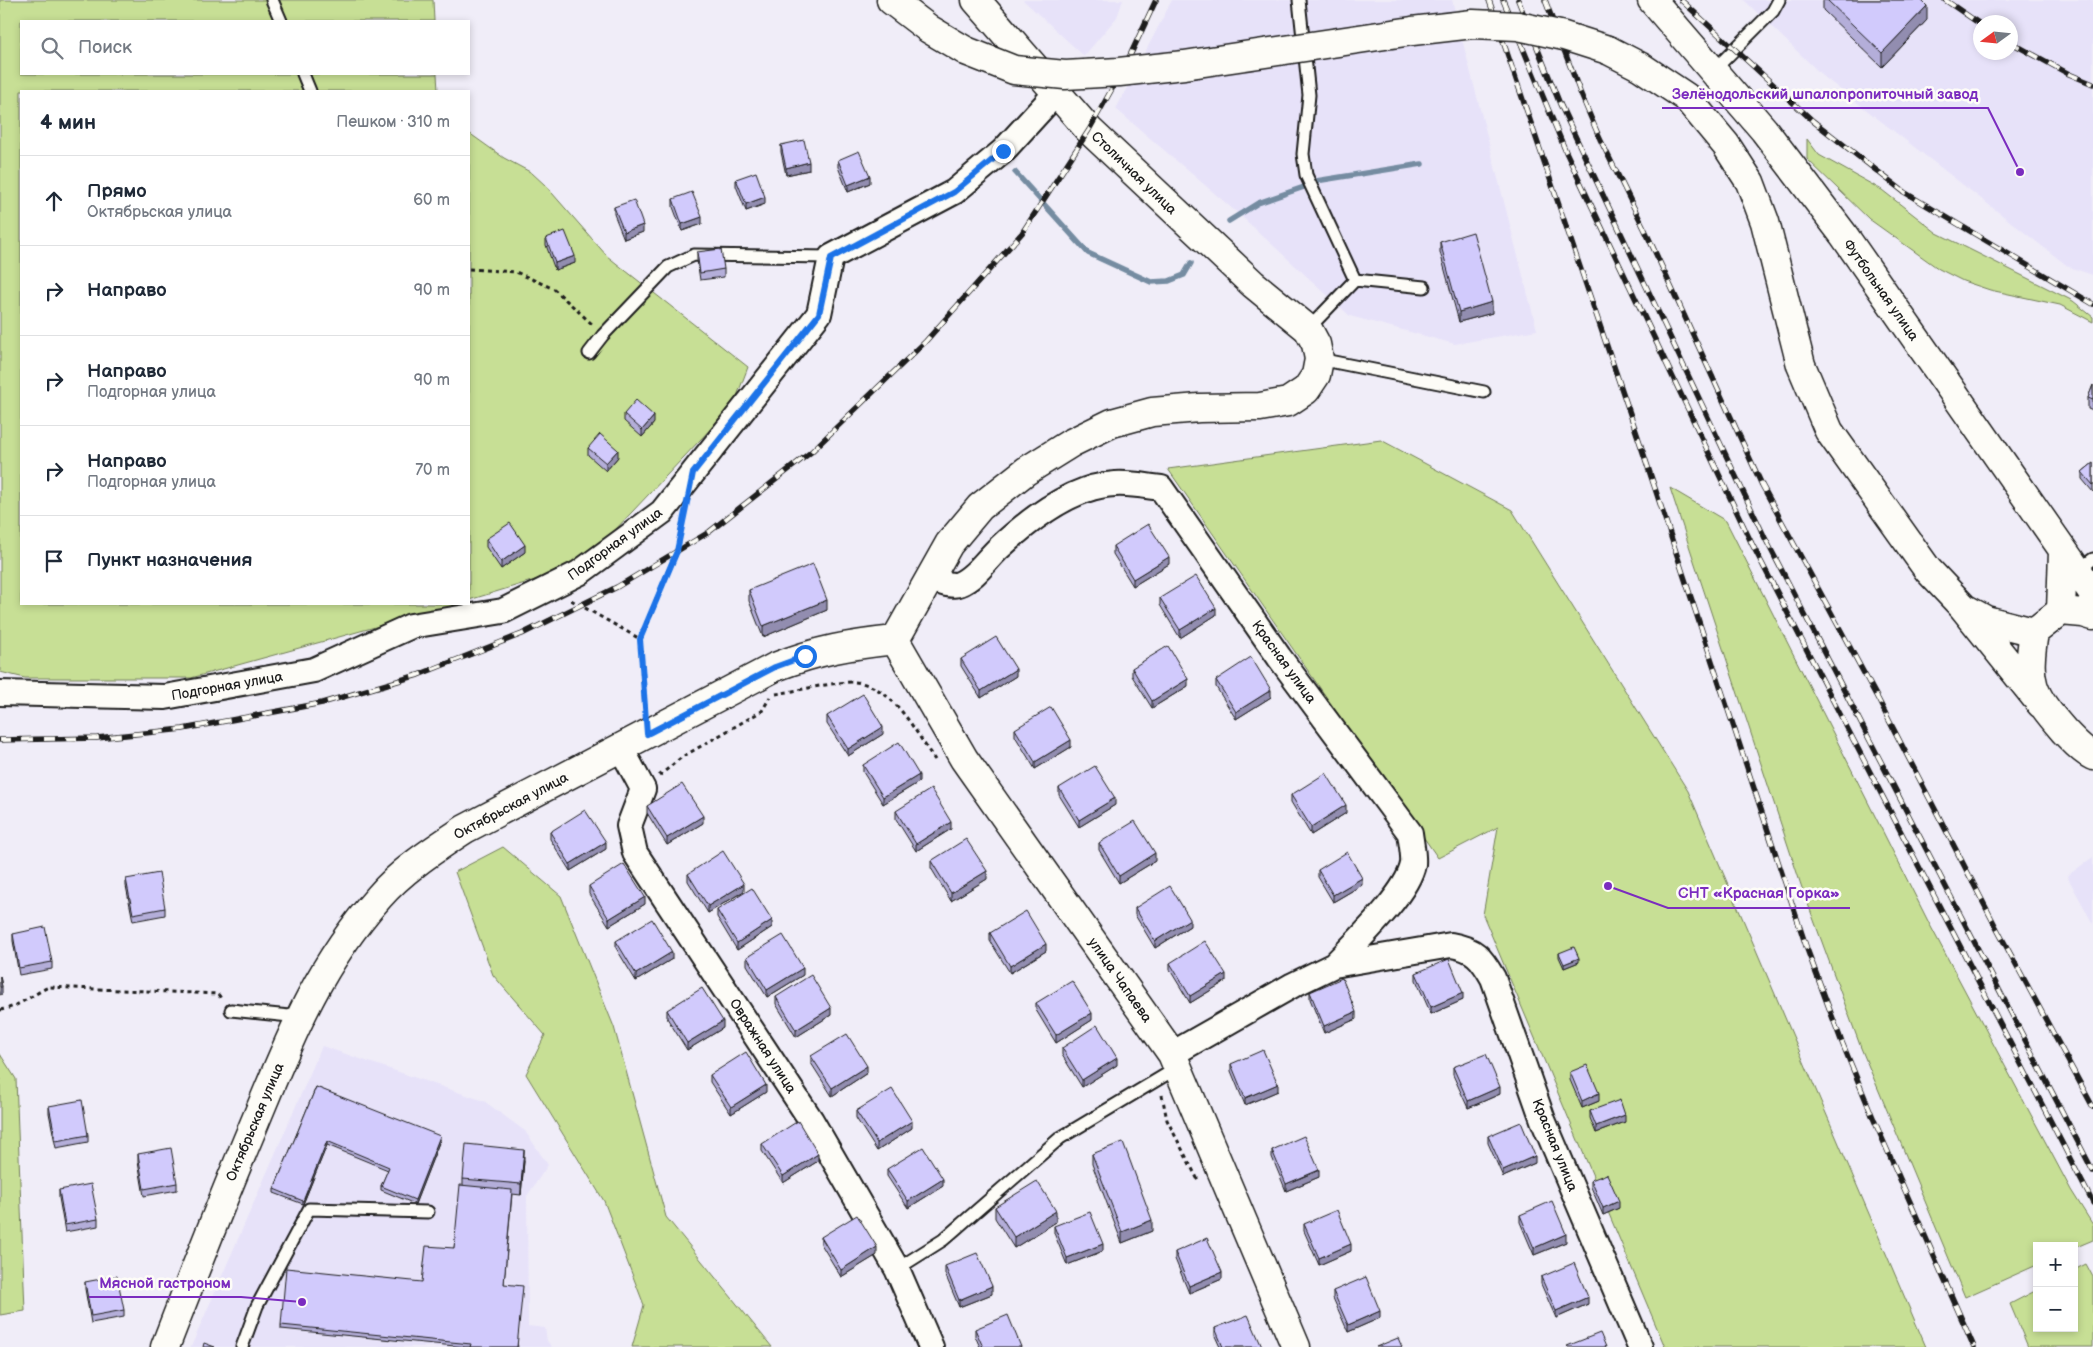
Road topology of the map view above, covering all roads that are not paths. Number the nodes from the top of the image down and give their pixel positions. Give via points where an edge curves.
1 (272, 0) edge
2 (891, 0) edge
3 (976, 0) edge
4 (1298, 0) edge
5 (1652, 0) edge
6 (1779, 0) edge
7 (281, 20) edge
8 (1713, 71) junction
9 (303, 75) edge
10 (310, 90) edge
11 (1056, 93) junction
12 (831, 258) junction
13 (1355, 280) junction
14 (1424, 287) dead end
15 (1308, 329) junction
16 (589, 354) dead end
17 (1319, 359) junction
18 (1484, 392) dead end
19 (2078, 561) edge
20 (929, 579) junction
21 (2093, 593) edge
22 (1962, 607) junction
23 (2061, 611) junction
24 (2093, 616) edge
25 (2034, 632) junction
26 (895, 640) junction
27 (0, 694) edge
28 (2041, 704) junction
29 (621, 748) junction
30 (2093, 756) edge
31 (1334, 965) junction
32 (231, 1010) road end
33 (299, 1017) junction
34 (1175, 1060) junction
35 (428, 1212) dead end
36 (897, 1269) junction
37 (165, 1347) edge
38 (242, 1347) edge
39 (931, 1347) edge
40 (1296, 1347) edge
41 (1640, 1347) edge

1 - 7 lane
2 - 22 street, bridge via 929,29 966,51 1014,70 1065,75 1184,65 1473,24 1518,26 1564,36 1608,50 1641,68 1686,97 1726,145 1750,182 1765,222 1801,365 1829,431 1928,570
3 - 11 street, Столичная улица
4 - 13 lane via 1309,95 1303,154 1306,175
5 - 8 street, Футбольная улица
6 - 8 lane via 1773,11
8 - 19 street, Футбольная улица via 1764,130 1843,234
9 - 10 lane
11 - 12 street via 1003,151 954,192
11 - 15 street, Столичная улица via 1153,191 1253,284
12 - 16 lane via 694,255 668,267
12 - 27 street, Подгорная улица via 819,314 662,512 579,573 503,611 411,626 314,670 166,698
13 - 14 lane
13 - 15 lane
15 - 17 street
17 - 18 lane
17 - 20 street via 1316,375 1306,390 1288,402 1260,407 1152,412 1112,424 1071,443 1026,471 980,507 949,544
19 - 21 street, Футбольная улица
19 - 23 street
20 - 26 street
20 - 31 street, Красная улица via 957,585 968,579 1015,533 1047,510 1084,491 1113,484 1161,488 1410,833 1413,864 1404,883 1384,911
22 - 25 street via 1986,620
22 - 28 street
23 - 24 street
23 - 25 street
25 - 28 street via 2030,659 2033,687
26 - 29 street, Октябрьская улица via 838,646 775,667
26 - 34 street, улица Чапаева via 964,759
28 - 30 street via 2078,746
29 - 33 street, Октябрьская улица via 464,829 420,860 380,896 333,954
29 - 36 street, Овражная улица via 643,789 629,826 634,853 811,1120
31 - 34 street via 1293,985
31 - 41 street, Красная улица via 1451,946 1468,948 1484,961 1493,978 1543,1120
32 - 33 lane
33 - 37 street, Октябрьская улица via 218,1209
34 - 36 lane via 1060,1138 943,1240
34 - 40 street, улица Чапаева
35 - 38 lane via 309,1209 257,1306
36 - 39 street, Овражная улица

